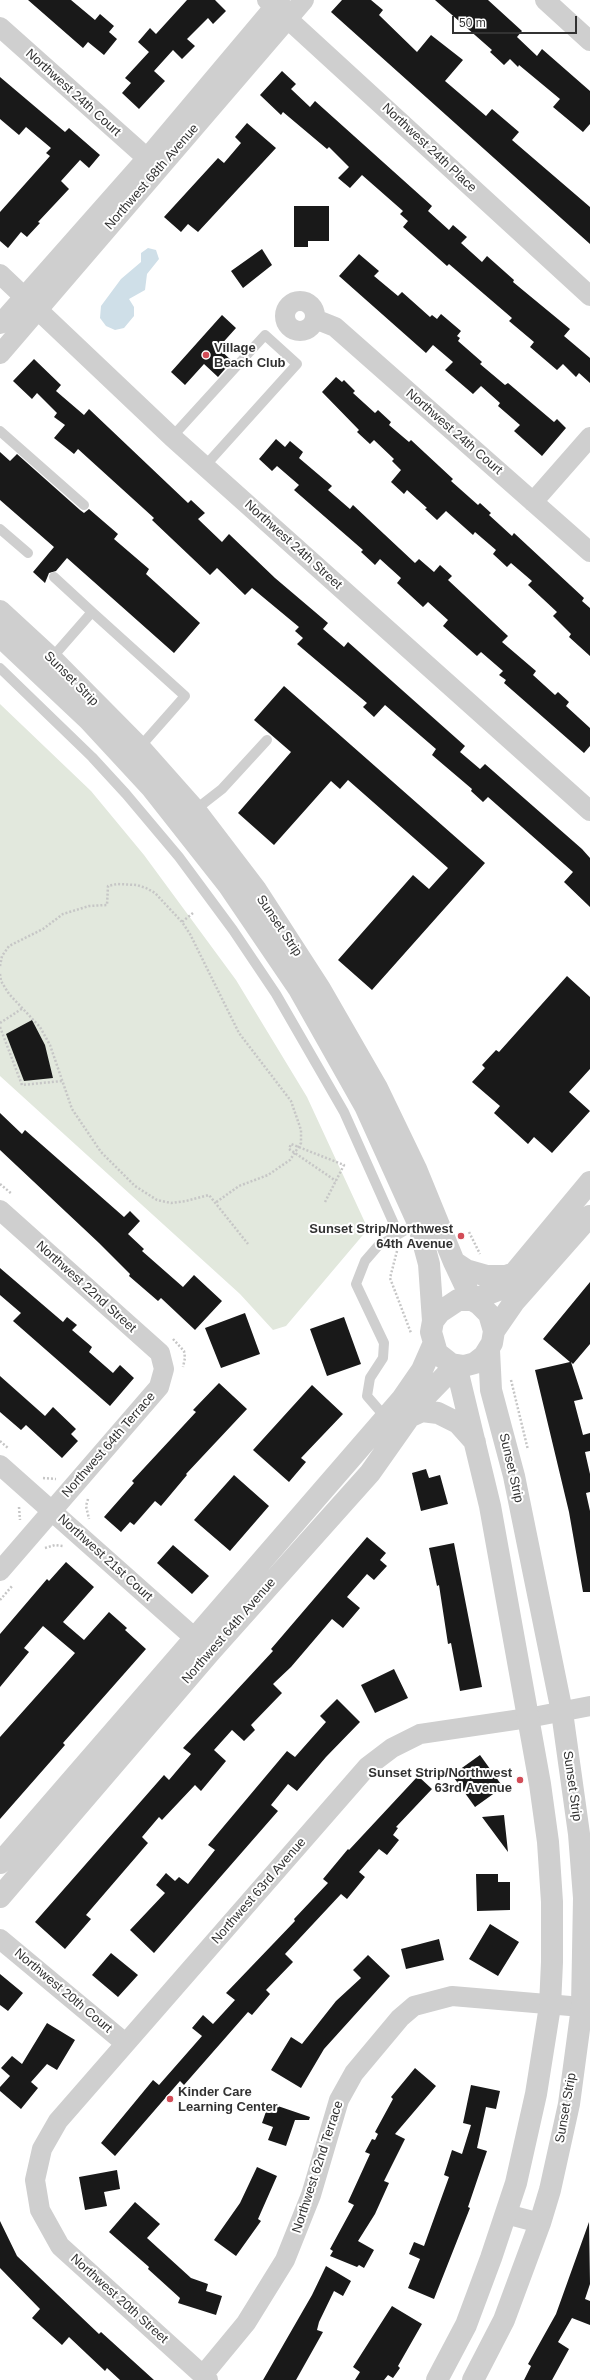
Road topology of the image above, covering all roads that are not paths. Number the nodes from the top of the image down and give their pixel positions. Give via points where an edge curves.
1 (304, 0) edge
2 (545, 0) edge
3 (277, 6) edge
4 (0, 27) edge
5 (590, 41) edge
6 (153, 164) junction
7 (0, 274) edge
8 (24, 295) junction
9 (590, 296) edge
10 (38, 309) junction
11 (315, 319) dead end
12 (0, 324) edge
13 (0, 354) edge
14 (0, 431) edge
15 (172, 437) junction
16 (590, 437) edge
17 (205, 466) junction
18 (533, 502) junction
19 (84, 505) dead end
20 (0, 529) edge
21 (590, 552) edge
22 (28, 553) dead end
23 (54, 577) dead end
24 (0, 611) edge
25 (92, 612) junction
26 (0, 636) edge
27 (45, 665) junction
28 (0, 668) edge
29 (267, 740) dead end
30 (133, 754) junction
31 (110, 776) junction
32 (195, 810) junction
33 (590, 812) edge
34 (288, 955) junction
35 (330, 1041) junction
36 (310, 1052) junction
37 (590, 1182) edge
38 (0, 1210) edge
39 (590, 1216) edge
40 (418, 1223) junction
41 (398, 1233) junction
42 (454, 1262) junction
43 (515, 1273) junction
44 (472, 1300) junction
45 (433, 1321) junction
46 (492, 1340) junction
47 (433, 1345) junction
48 (456, 1365) junction
49 (173, 1370) joint
50 (409, 1417) junction
51 (386, 1418) junction
52 (476, 1442) junction
53 (0, 1465) edge
54 (58, 1505) junction
55 (7, 1577) edge
56 (194, 1637) junction
57 (210, 1652) junction
58 (590, 1706) edge
59 (562, 1712) junction
60 (528, 1718) junction
61 (0, 1863) edge
62 (0, 1897) edge
63 (0, 1939) edge
64 (550, 2006) junction
65 (582, 2008) junction
66 (125, 2043) junction
67 (40, 2210) joint
68 (506, 2214) junction
69 (540, 2223) junction
70 (206, 2378) edge
71 (437, 2380) edge
72 (474, 2380) edge

1 - 3 street, Northwest 68th Avenue
2 - 5 street
3 - 6 street, Northwest 68th Avenue
3 - 9 street, Northwest 24th Place
4 - 6 street, Northwest 24th Court
6 - 8 street, Northwest 68th Avenue
6 - 10 street, Northwest 68th Avenue
7 - 8 street, Northwest 24th Street
8 - 10 street, Northwest 24th Street
8 - 12 street, Northwest 68th Avenue
10 - 13 street, Northwest 68th Avenue
10 - 15 street, Northwest 24th Street
11 - 18 street, Northwest 24th Court via 335,327
14 - 19 lane
15 - 17 street, Northwest 24th Street
15 - 17 lane via 265,335 297,364
16 - 18 street
17 - 33 street, Northwest 24th Street
18 - 21 street, Northwest 24th Court
20 - 22 lane
23 - 25 lane
24 - 27 street, Sunset Strip
25 - 27 lane
25 - 30 lane via 185,696
26 - 27 street, Sunset Strip
27 - 30 street, Sunset Strip via 89,720
28 - 31 lane
29 - 32 lane via 222,789
30 - 31 lane
30 - 32 street, Sunset Strip
30 - 34 street, Sunset Strip via 195,841
31 - 36 lane via 179,857 233,930 276,994
32 - 34 street, Sunset Strip via 248,880
34 - 35 street, Sunset Strip
34 - 42 street, Sunset Strip via 377,1088 416,1169
35 - 36 lane
35 - 40 street, Sunset Strip via 365,1106
36 - 41 lane via 344,1112
37 - 43 street
38 - 49 street, Northwest 22nd Street via 160,1353
39 - 46 street via 514,1302
40 - 41 lane
40 - 45 street, Sunset Strip via 429,1264
41 - 51 lane via 378,1246 365,1261 356,1284 384,1343 383,1358 370,1378 367,1396
42 - 43 street via 466,1270 487,1276 506,1276
42 - 44 street, Sunset Strip
43 - 44 street via 501,1289
44 - 45 street via 452,1302
44 - 46 street via 489,1314
45 - 47 street
46 - 48 street via 475,1363
46 - 59 street, Sunset Strip via 491,1390 514,1476
47 - 48 street via 444,1360
47 - 51 street, Northwest 64th Avenue via 416,1381
48 - 50 street, Northwest 64th Avenue
48 - 52 street
49 - 54 street, Northwest 64th Terrace
50 - 52 street via 422,1411 438,1413 458,1422
50 - 57 street, Northwest 64th Avenue via 374,1467
51 - 56 street, Northwest 64th Avenue
52 - 60 street
53 - 54 street, Northwest 21st Court
54 - 55 street, Northwest 64th Terrace
54 - 56 street, Northwest 21st Court
56 - 57 street, Northwest 21st Court
56 - 61 street, Northwest 64th Avenue
57 - 62 street, Northwest 64th Avenue
58 - 59 street, Northwest 63rd Avenue
59 - 60 street, Northwest 63rd Avenue
59 - 65 street, Sunset Strip via 579,1834 584,1898
60 - 64 street via 548,1842 552,1902
60 - 66 street, Northwest 63rd Avenue via 420,1734 392,1748 367,1767
63 - 66 street, Northwest 20th Court
64 - 65 street, Northwest 62nd Terrace
64 - 68 street via 536,2094 516,2183
64 - 70 street, Northwest 62nd Terrace via 452,1996 414,2006 400,2018 354,2073 339,2100 311,2195 285,2260 246,2323
65 - 69 street, Sunset Strip via 569,2104
66 - 67 street, Northwest 63rd Avenue via 58,2121 42,2149 35,2180
67 - 70 street, Northwest 20th Street via 60,2246
68 - 69 street
68 - 71 street via 466,2325
69 - 72 street, Sunset Strip via 504,2320

